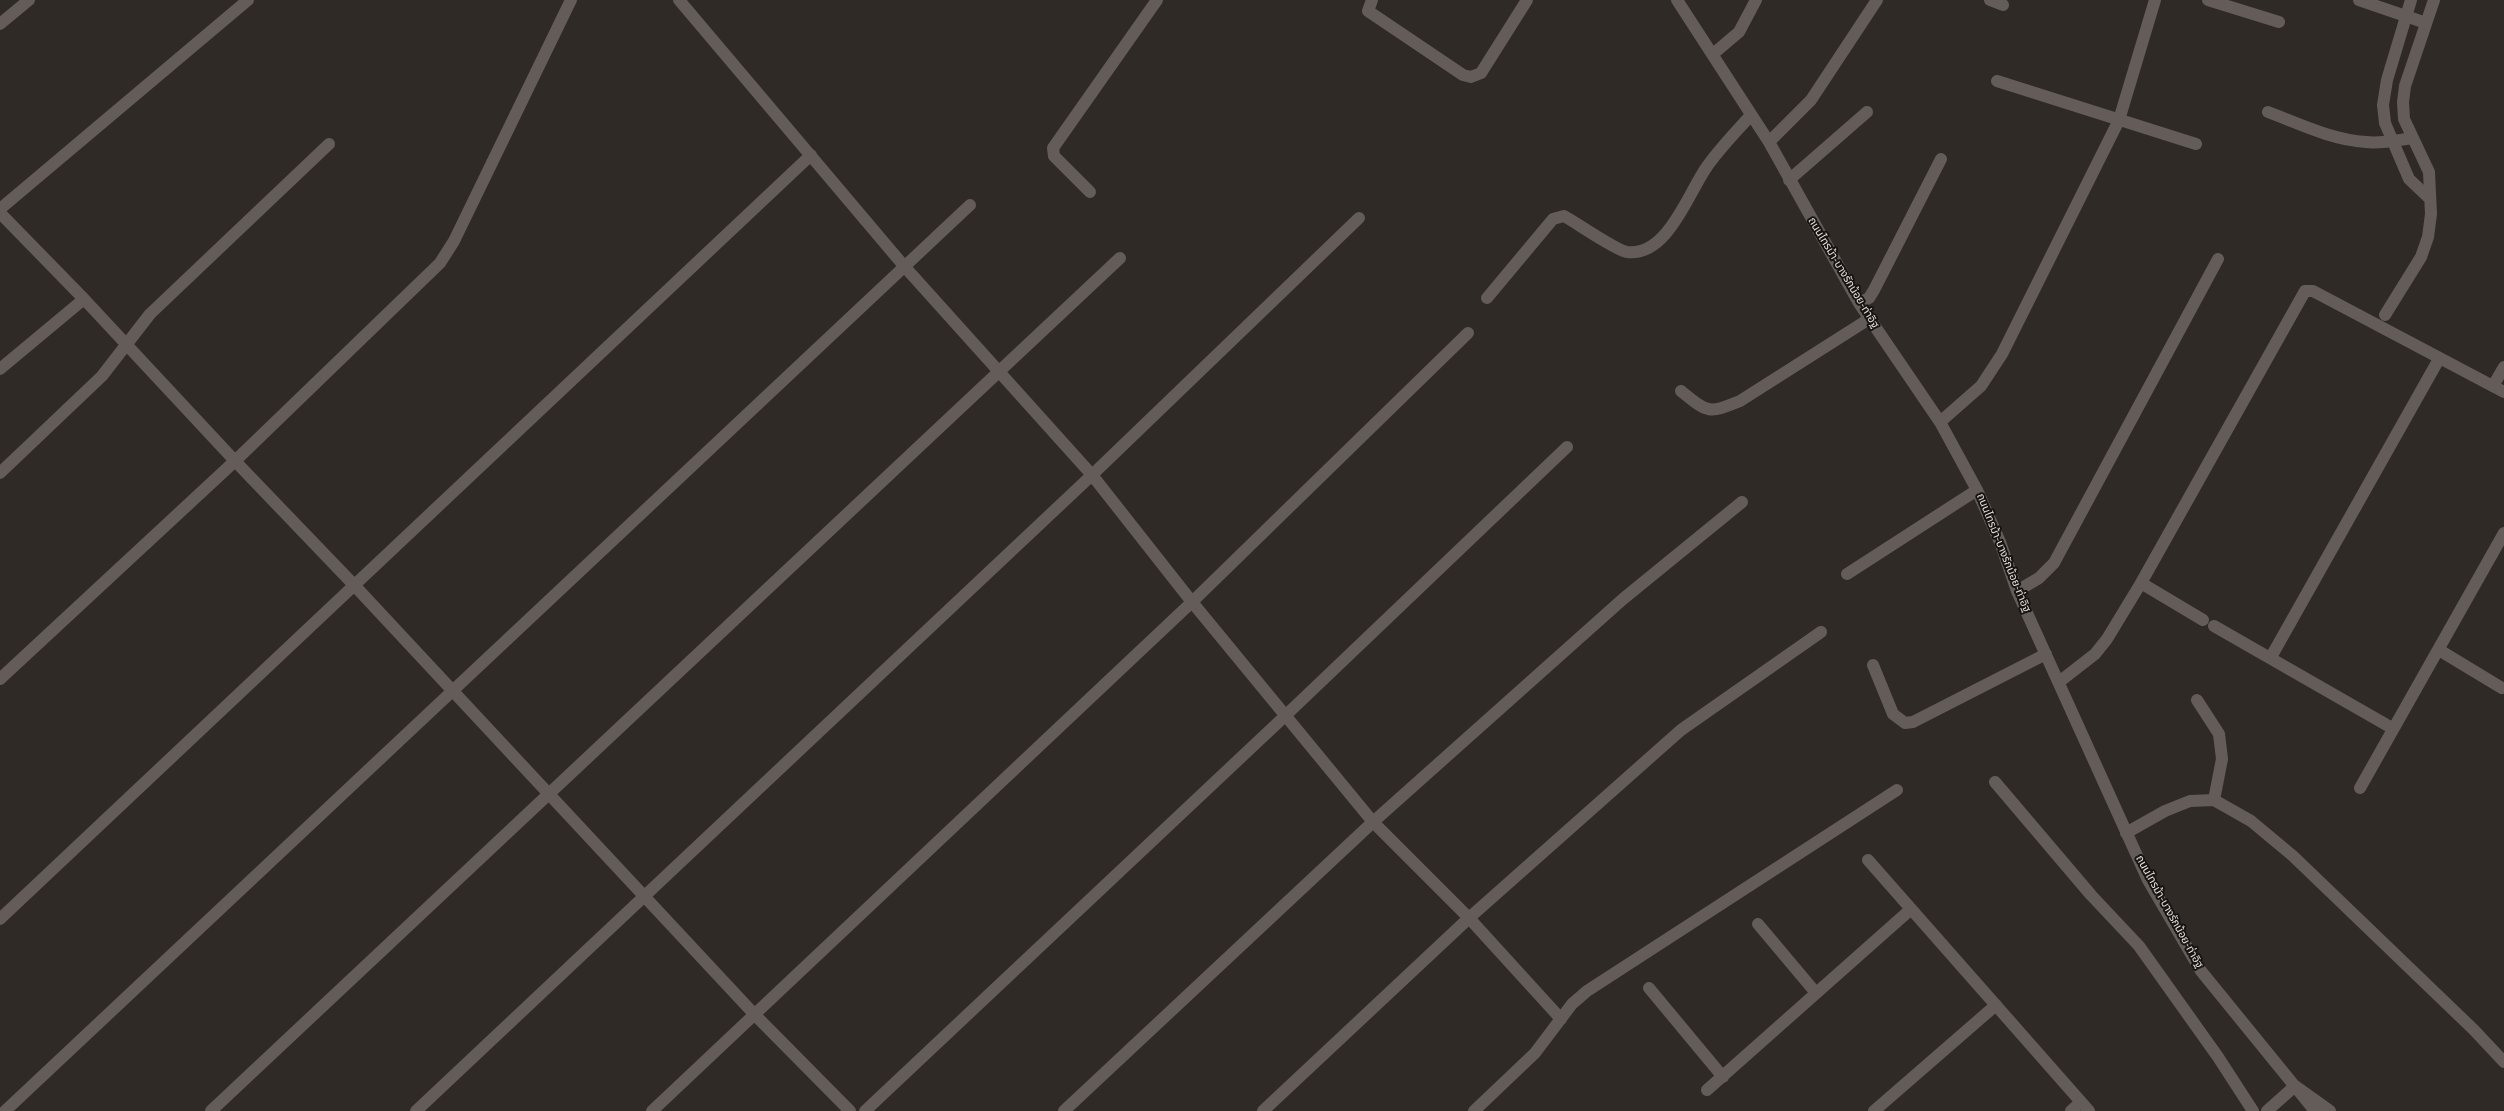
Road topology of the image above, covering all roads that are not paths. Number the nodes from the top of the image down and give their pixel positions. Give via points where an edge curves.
1 (29, 0) edge
2 (248, 0) edge
3 (571, 0) edge
4 (678, 0) edge
5 (1157, 0) edge
6 (1372, 0) edge
7 (1527, 0) edge
8 (1756, 0) edge
9 (1877, 0) edge
10 (1990, 0) edge
11 (2155, 0) edge
12 (2208, 0) edge
13 (2359, 0) edge
14 (2411, 0) edge
15 (2434, 0) edge
16 (1681, 2) edge
17 (2004, 5) dead end
18 (2405, 16) junction
19 (2279, 22) dead end
20 (2426, 23) junction
21 (0, 24) edge
22 (1713, 54) junction
23 (1997, 80) dead end
24 (1867, 112) dead end
25 (2268, 112) dead end
26 (1752, 115) junction
27 (2119, 120) junction
28 (2413, 138) junction
29 (2392, 141) junction
30 (1769, 142) junction
31 (329, 144) dead end
32 (2196, 144) dead end
33 (811, 156) junction
34 (1941, 159) dead end
35 (2429, 172) junction
36 (2409, 179) junction
37 (1788, 180) junction
38 (1090, 192) dead end
39 (2428, 197) junction
40 (970, 205) dead end
41 (0, 209) edge
42 (0, 213) edge
43 (1359, 218) dead end
44 (1120, 258) dead end
45 (2218, 258) dead end
46 (904, 266) junction
47 (1487, 298) dead end
48 (84, 299) junction
49 (1859, 303) junction
50 (2385, 315) dead end
51 (1869, 319) junction
52 (1468, 333) dead end
53 (125, 344) junction
54 (2439, 359) junction
55 (2504, 366) edge
56 (0, 369) edge
57 (999, 370) junction
58 (2493, 386) junction
59 (1682, 391) dead end
60 (2504, 392) edge
61 (1940, 422) junction
62 (1567, 447) dead end
63 (235, 461) junction
64 (0, 472) edge
65 (1092, 475) junction
66 (1977, 490) junction
67 (1742, 502) dead end
68 (2502, 540) edge
69 (1847, 574) dead end
70 (2141, 583) junction
71 (354, 585) junction
72 (2017, 591) junction
73 (1192, 602) junction
74 (2203, 620) dead end
75 (2214, 626) dead end
76 (1821, 632) dead end
77 (2439, 650) junction
78 (2046, 654) junction
79 (2271, 657) junction
80 (1873, 665) dead end
81 (0, 680) edge
82 (2059, 682) junction
83 (2502, 688) dead end
84 (452, 692) junction
85 (2197, 700) dead end
86 (1285, 716) junction
87 (2392, 728) junction
88 (1995, 782) dead end
89 (2360, 788) dead end
90 (1897, 790) dead end
91 (547, 793) junction
92 (2214, 800) junction
93 (1373, 822) junction
94 (2126, 833) junction
95 (1868, 860) dead end
96 (645, 896) junction
97 (1910, 910) junction
98 (1469, 918) junction
99 (0, 919) edge
100 (1758, 924) dead end
101 (1649, 988) dead end
102 (1816, 993) junction
103 (1996, 1005) junction
104 (755, 1015) junction
105 (1561, 1019) junction
106 (2504, 1062) edge
107 (1723, 1076) junction
108 (2295, 1086) junction
109 (1707, 1090) dead end
110 (2085, 1107) edge
111 (5, 1111) edge
112 (211, 1111) edge
113 (416, 1111) edge
114 (652, 1111) edge
115 (850, 1111) edge
116 (865, 1111) edge
117 (1064, 1111) edge
118 (1263, 1111) edge
119 (1474, 1111) edge
120 (1874, 1111) edge
121 (2071, 1111) edge
122 (2253, 1111) edge
123 (2266, 1111) edge
124 (2315, 1111) edge
125 (2330, 1111) edge

1 - 21 street
2 - 41 street
3 - 63 street via 454,241 440,263
4 - 33 street
5 - 38 street via 1053,148 1054,156
6 - 7 street via 1368,11 1463,75 1471,77 1480,73
8 - 22 street via 1739,32
9 - 30 street via 1811,100
10 - 17 street
11 - 27 street
12 - 19 street
13 - 18 street
14 - 18 street
15 - 20 street
16 - 22 street, ถนนไทรม้า-บางรักน้อย-ท่าอิฐ
18 - 20 street
18 - 29 street via 2387,80 2383,105 2385,123
20 - 28 street via 2405,86 2404,119
22 - 26 street, ถนนไทรม้า-บางรักน้อย-ท่าอิฐ
23 - 27 street
24 - 37 street
25 - 29 street via 2326,134 2354,141
26 - 30 street, ถนนไทรม้า-บางรักน้อย-ท่าอิฐ
26 - 47 street via 1705,168 1670,228 1650,247 1639,252 1625,252 1564,216 1553,219
27 - 32 street
27 - 61 street via 1990,376
28 - 29 street
28 - 35 street
29 - 36 street
30 - 37 street, ถนนไทรม้า-บางรักน้อย-ท่าอิฐ
31 - 53 street via 150,314
33 - 46 street
33 - 71 street
34 - 49 street via 1874,290 1869,298
35 - 36 street
35 - 39 street
36 - 39 street
37 - 49 street, ถนนไทรม้า-บางรักน้อย-ท่าอิฐ
39 - 50 street via 2431,214 2428,236 2421,257
40 - 46 street
42 - 48 street
43 - 65 street
44 - 57 street
45 - 72 street via 2054,563 2039,578
46 - 57 street
46 - 84 street
48 - 53 street
48 - 56 street
49 - 51 street, ถนนไทรม้า-บางรักน้อย-ท่าอิฐ
51 - 59 street via 1740,401 1717,410 1703,409
51 - 61 street, ถนนไทรม้า-บางรักน้อย-ท่าอิฐ
52 - 73 street
53 - 63 street
53 - 64 street via 112,364 88,391
54 - 58 street
54 - 70 street via 2313,291 2305,291
54 - 79 street
55 - 58 street
57 - 65 street
57 - 91 street
58 - 60 street
61 - 66 street, ถนนไทรม้า-บางรักน้อย-ท่าอิฐ
62 - 86 street
63 - 71 street
63 - 81 street
65 - 73 street
65 - 96 street
66 - 69 street
66 - 72 street, ถนนไทรม้า-บางรักน้อย-ท่าอิฐ via 2000,542
67 - 93 street via 1623,599
68 - 77 street
70 - 74 street
70 - 82 street via 2095,654
71 - 84 street
71 - 99 street
72 - 78 street, ถนนไทรม้า-บางรักน้อย-ท่าอิฐ
73 - 86 street
73 - 104 street
75 - 79 street
76 - 98 street via 1681,730
77 - 83 street
77 - 87 street
78 - 80 street via 1913,722 1904,723 1893,714
78 - 82 street, ถนนไทรม้า-บางรักน้อย-ท่าอิฐ
79 - 87 street
82 - 94 street, ถนนไทรม้า-บางรักน้อย-ท่าอิฐ
84 - 91 street
84 - 111 street
85 - 92 street via 2219,734 2222,759
86 - 93 street
86 - 116 street
87 - 89 street
88 - 122 street via 2091,895 2139,946
90 - 105 street via 1587,991 1572,1004
91 - 96 street
91 - 112 street
92 - 94 street via 2190,802 2165,811
92 - 106 street via 2251,820 2293,856
93 - 98 street
93 - 117 street
94 - 108 street, ถนนไทรม้า-บางรักน้อย-ท่าอิฐ via 2148,880 2201,971
95 - 97 street
96 - 104 street
96 - 113 street
97 - 102 street
97 - 103 street
98 - 105 street
98 - 118 street
100 - 102 street
101 - 107 street
102 - 107 street
103 - 110 street
103 - 120 street
104 - 114 street
104 - 115 street
105 - 119 street via 1535,1053
107 - 109 street
108 - 123 street
108 - 124 street, ถนนไทรม้า-บางรักน้อย-ท่าอิฐ
108 - 125 street
110 - 121 street

